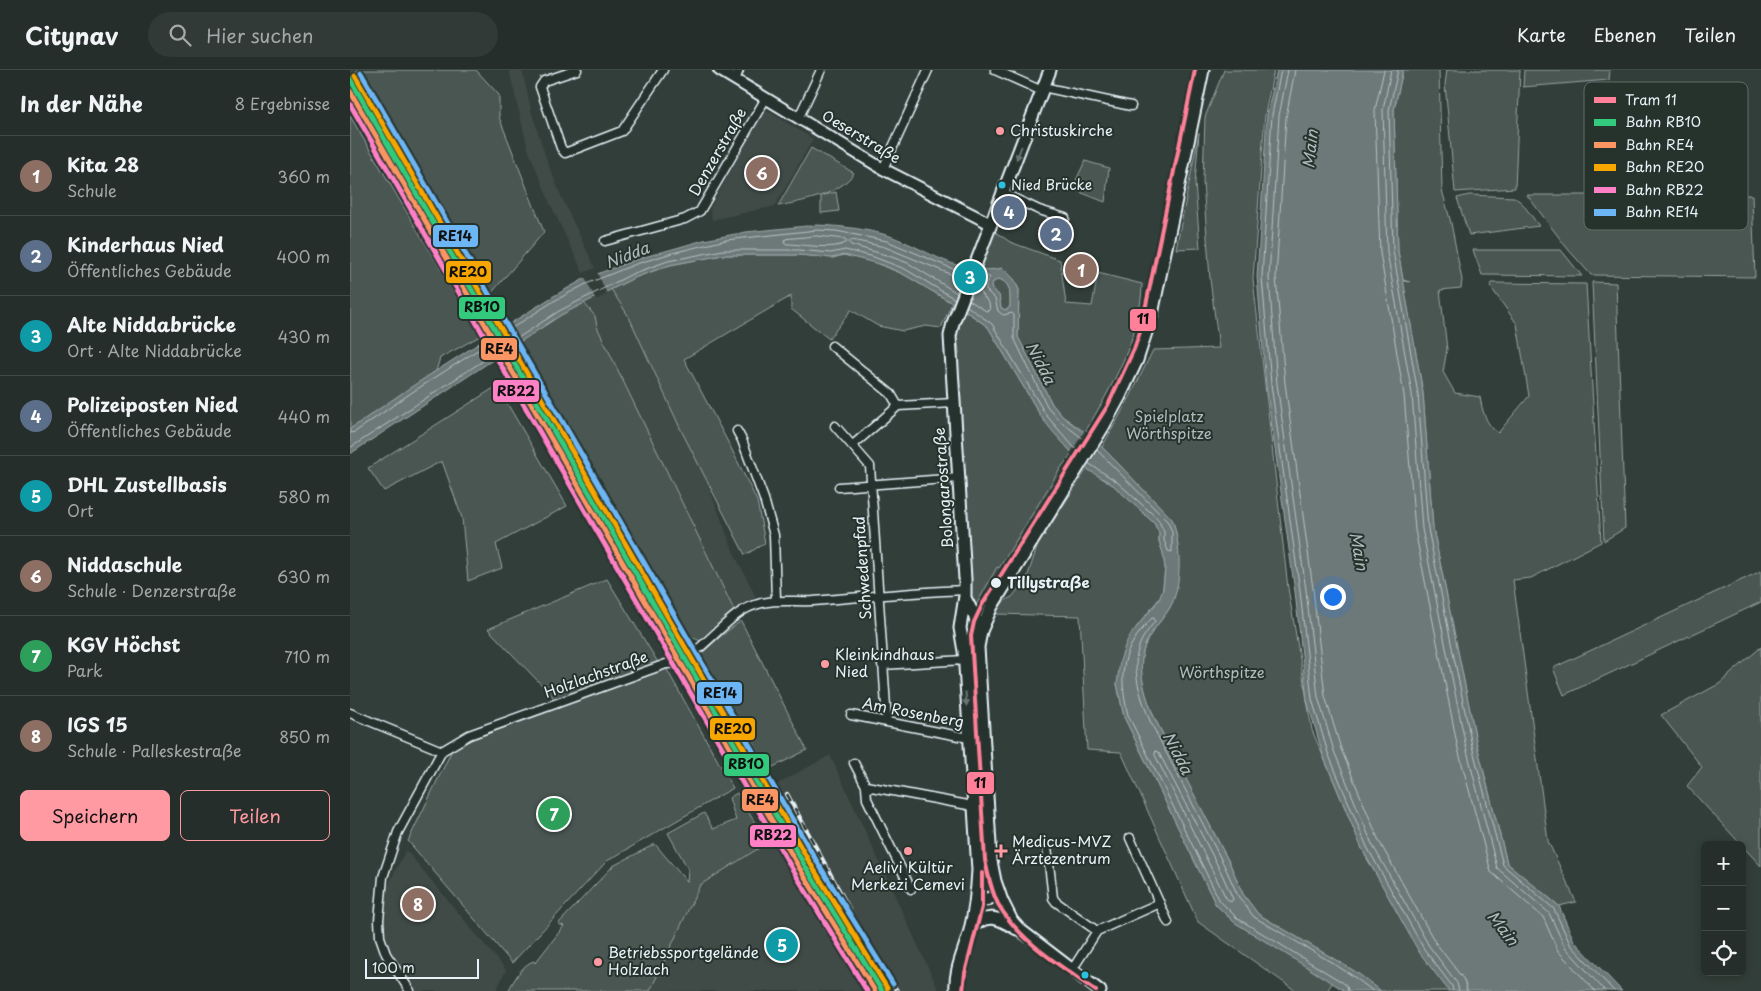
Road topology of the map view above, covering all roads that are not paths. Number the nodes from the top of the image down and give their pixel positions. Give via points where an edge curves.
1 (576, 70) edge
2 (663, 70) edge
3 (719, 70) edge
4 (739, 70) edge
5 (821, 70) edge
6 (928, 70) edge
7 (995, 70) edge
8 (1050, 70) edge
9 (1203, 70) edge
10 (735, 80) junction
11 (1043, 89) junction
12 (766, 98) junction
13 (1131, 106) dead end
14 (799, 117) junction
15 (883, 169) junction
16 (1003, 193) junction
17 (1065, 218) dead end
18 (990, 228) junction
19 (605, 241) dead end
20 (832, 346) dead end
21 (954, 403) junction
22 (898, 406) junction
23 (835, 426) dead end
24 (737, 430) dead end
25 (853, 444) junction
26 (959, 478) junction
27 (871, 484) junction
28 (839, 487) dead end
29 (965, 593) junction
30 (879, 596) junction
31 (776, 600) junction
32 (992, 606) junction
33 (971, 616) junction
34 (978, 647) junction
35 (964, 655) junction
36 (882, 665) junction
37 (350, 713) edge
38 (851, 715) dead end
39 (886, 722) junction
40 (969, 738) junction
41 (442, 750) junction
42 (854, 764) dead end
43 (866, 786) junction
44 (973, 806) junction
45 (1130, 838) dead end
46 (1048, 847) dead end
47 (911, 889) dead end
48 (997, 889) junction
49 (976, 892) junction
50 (1160, 903) junction
51 (1168, 922) dead end
52 (970, 930) junction
53 (1019, 930) junction
54 (1097, 931) junction
55 (1072, 970) junction
56 (410, 991) edge
57 (956, 991) edge
58 (1100, 991) edge

1 - 2 street via 544,81 540,87 564,153 622,131
3 - 10 street, Oeserstraße
4 - 10 street
5 - 14 street
6 - 15 street
7 - 11 street
8 - 11 main road, Bolongarostraße
9 - 32 main road via 1146,336 1130,378
10 - 12 street, Oeserstraße
11 - 13 street
11 -> 16 main road, Bolongarostraße
12 - 14 street, Oeserstraße
12 - 19 street, Denzerstraße via 700,210 685,219
14 - 15 street, Oeserstraße
15 - 18 street, Oeserstraße
16 - 17 street
16 - 18 main road, Bolongarostraße
18 - 21 main road, Bolongarostraße via 950,336
20 - 22 street via 892,394
21 - 22 street
21 - 26 main road, Bolongarostraße
22 - 25 street
23 - 25 street, Schwedenpfad
24 - 31 street via 764,499 774,535
25 - 27 street, Schwedenpfad via 870,466
26 - 27 street
26 - 29 main road, Bolongarostraße
27 - 28 street
27 - 30 street, Schwedenpfad
29 - 30 street, Holzlachstraße
29 - 33 main road
30 - 31 street, Holzlachstraße via 806,602
30 - 36 street, Schwedenpfad
31 - 41 street, Holzlachstraße via 743,610 676,664 666,664 469,735
32 - 33 main road
32 - 34 main road
33 - 34 main road
33 - 35 main road
33 - 35 main road via 960,628
34 - 48 main road via 991,861
35 - 36 street
35 -> 40 main road
36 - 39 street, Schwedenpfad
37 - 41 street
38 - 39 street, Am Rosenberg
39 - 40 street, Am Rosenberg
40 - 44 main road
41 - 56 street via 398,832 383,877 380,937 386,954
42 - 43 street
43 - 44 street
43 - 47 street via 867,799
44 - 49 main road via 978,870
45 - 50 street
46 - 54 street via 1053,898
48 - 49 main road via 994,896 986,900
48 - 53 main road
49 - 52 main road
50 - 51 street
50 - 54 street
52 - 53 main road via 980,920 989,917
52 - 57 main road via 957,972
53 - 55 main road
54 - 55 street
55 - 58 main road

